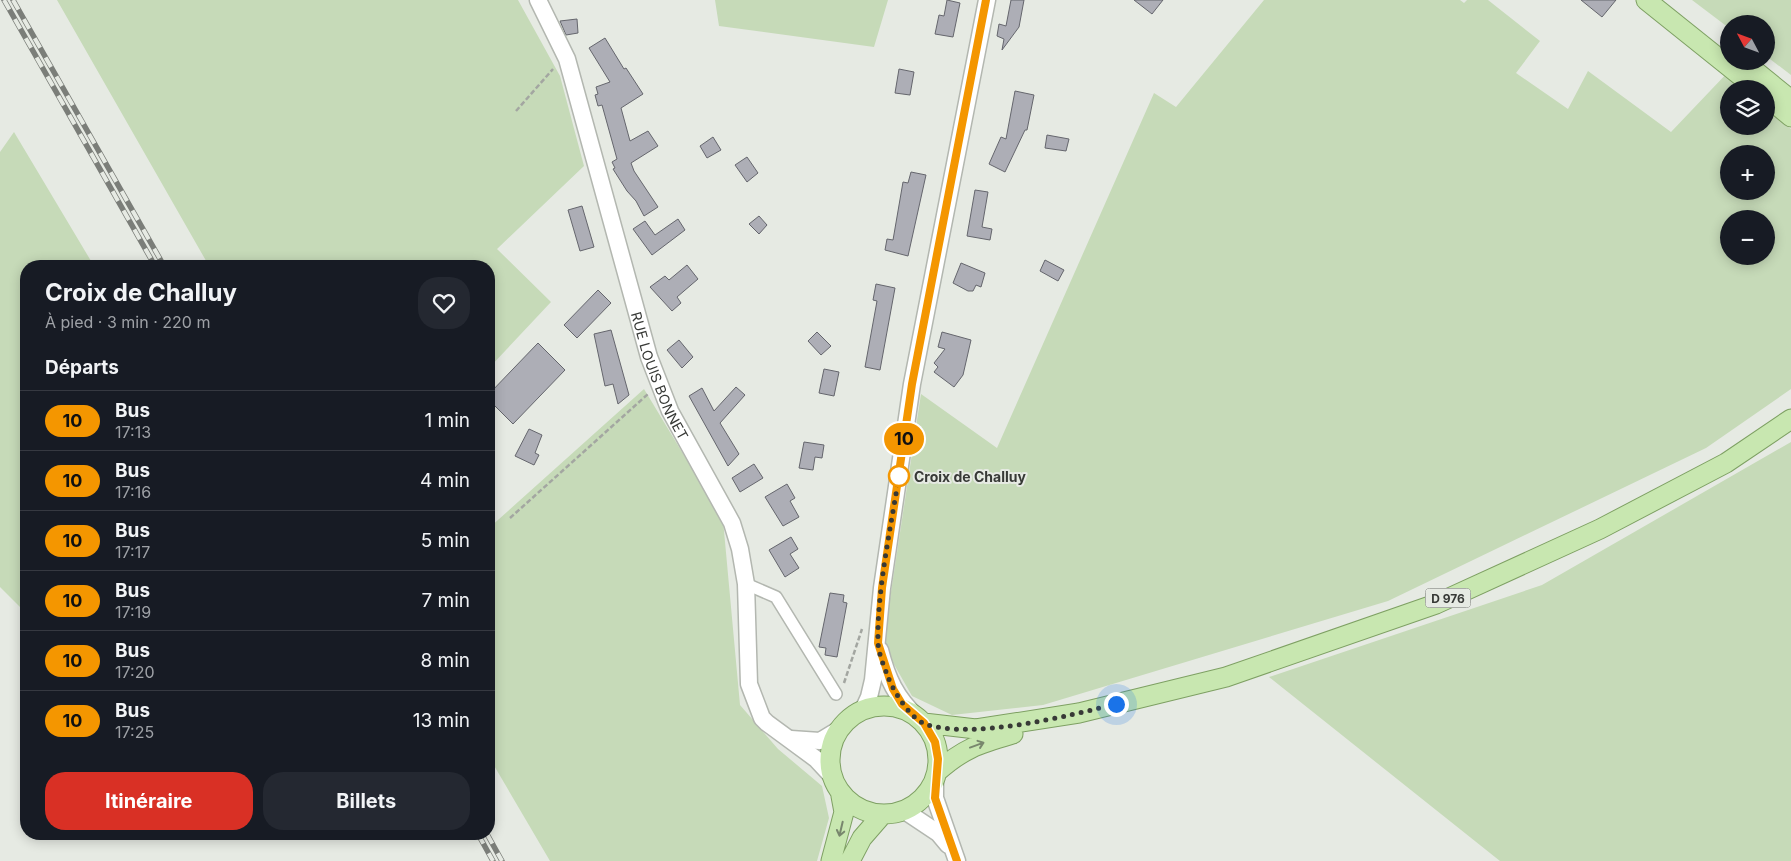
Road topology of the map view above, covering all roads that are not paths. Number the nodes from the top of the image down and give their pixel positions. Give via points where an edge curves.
1 (538, 0) edge
2 (986, 0) edge
3 (1646, 0) edge
4 (1669, 8) edge
5 (1720, 44) edge
6 (1754, 70) edge
7 (1747, 80) edge
8 (1791, 100) edge
9 (1775, 104) edge
10 (1791, 117) edge
11 (1791, 419) edge
12 (746, 584) junction
13 (878, 643) junction
14 (836, 694) road end
15 (863, 710) junction
16 (1079, 713) junction
17 (921, 721) junction
18 (838, 730) junction
19 (788, 738) junction
20 (830, 774) junction
21 (936, 775) junction
22 (841, 796) junction
23 (906, 811) junction
24 (882, 815) junction
25 (955, 856) edge
26 (831, 861) edge
27 (850, 861) edge

1 - 12 street, RUE LOUIS BONNET via 566,55 648,357 670,411 732,524
2 - 13 street via 912,384
3 - 4 main road
4 - 5 main road
4 - 7 main road
6 - 8 main road
9 - 10 main road
11 - 16 main road, D 976 via 1726,463 1600,529 1436,604 1226,677
12 - 14 street via 776,597
12 - 19 street, RUE LOUIS BONNET via 749,684 762,718
13 - 15 street via 870,697
13 - 17 street via 893,689 902,704
15 - 17 main road via 884,706 903,709
15 - 18 main road
16 - 17 main road, D 976 via 976,729
21 -> 16 main road, D 976 via 955,756 973,746
17 - 21 main road via 935,742
18 - 19 street via 820,741
18 - 20 main road via 830,749
19 - 20 street, RUE LOUIS BONNET
20 - 22 main road
21 - 23 main road via 926,794
21 - 25 street via 935,798
22 - 24 main road via 861,810
22 -> 26 main road via 844,812
23 - 24 main road
23 - 25 street via 938,833
24 - 27 main road via 862,838

